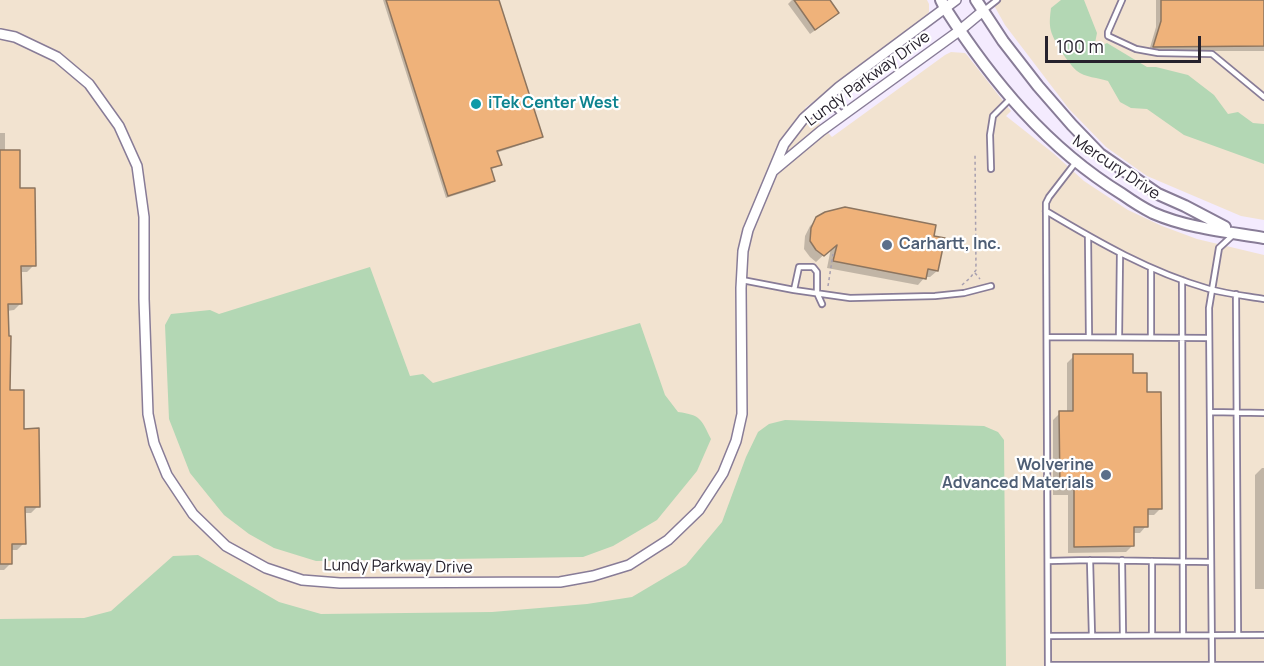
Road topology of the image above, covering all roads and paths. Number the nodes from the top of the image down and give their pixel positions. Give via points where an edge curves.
1 (956, 0) edge
2 (976, 0) edge
3 (997, 0) edge
4 (1122, 0) edge
5 (943, 4) edge
6 (983, 11) junction
7 (959, 31) junction
8 (0, 34) edge
9 (1264, 97) edge
10 (826, 98) junction
11 (1011, 98) junction
12 (843, 116) junction
13 (975, 153) dead end
14 (1076, 162) junction
15 (991, 169) dead end
16 (771, 172) junction
17 (1046, 211) junction
18 (1235, 233) junction
19 (1088, 236) junction
20 (1264, 238) edge
21 (833, 254) dead end
22 (1120, 254) junction
23 (1151, 268) junction
24 (974, 272) junction
25 (980, 279) dead end
26 (742, 280) junction
27 (1182, 280) junction
28 (961, 286) dead end
29 (991, 286) dead end
30 (827, 288) dead end
31 (794, 290) junction
32 (1212, 290) junction
33 (817, 293) junction
34 (1236, 294) junction
35 (1264, 299) edge
36 (822, 304) dead end
37 (1047, 337) junction
38 (1089, 337) junction
39 (1119, 337) junction
40 (1150, 337) junction
41 (1182, 338) junction
42 (1208, 338) junction
43 (1210, 412) junction
44 (1237, 413) junction
45 (1264, 413) edge
46 (1090, 560) junction
47 (1122, 560) junction
48 (1048, 561) junction
49 (1152, 561) junction
50 (1184, 562) junction
51 (1211, 562) junction
52 (1183, 634) junction
53 (1212, 634) junction
54 (1238, 634) junction
55 (1123, 635) junction
56 (1152, 635) junction
57 (1264, 635) edge
58 (1048, 636) junction
59 (1092, 636) junction
60 (1048, 665) edge
61 (1081, 665) edge
62 (1212, 665) edge
63 (1264, 665) edge

1 - 5 street, Lundy Parkway Drive
2 - 6 street, Mercury Drive
3 - 6 lane
4 - 9 lane via 1108,36 1136,49 1158,53 1212,54
5 - 7 street, Mercury Drive
5 - 10 street, Lundy Parkway Drive
6 - 7 street, Lundy Parkway Drive
6 - 18 street, Mercury Drive via 1038,86 1100,154 1158,194
7 - 11 street, Mercury Drive
7 - 12 street, Lundy Parkway Drive
8 - 26 street, Lundy Parkway Drive via 57,57 89,84 119,126 137,166 144,217 148,414 167,475 193,514 226,546 266,568 302,580 340,584 560,582 629,565 668,540 699,510 723,473 736,441 742,414
10 - 12 lane
10 - 16 street, Lundy Parkway Drive via 783,144
11 - 14 street, Mercury Drive via 1029,120
11 - 15 lane via 993,116
12 - 16 street, Lundy Parkway Drive
13 - 24 path
14 - 17 lane via 1049,197
14 - 18 street, Mercury Drive via 1152,212 1177,222
16 - 26 street, Lundy Parkway Drive via 747,230
17 - 19 lane
17 - 37 lane
18 - 20 street, Mercury Drive
18 - 32 lane via 1219,248
19 - 22 lane
19 - 38 lane
21 - 30 path
22 - 23 lane
22 - 39 lane
23 - 27 lane
23 - 40 lane
24 - 25 path
24 - 28 path
26 - 31 lane
27 - 32 lane
27 - 41 lane
29 - 33 lane via 964,293 908,297 850,298
31 - 33 lane
31 - 33 lane via 799,267 807,266 817,272
32 - 34 lane
32 - 42 lane
33 - 36 lane
34 - 35 lane
34 - 44 lane
37 - 38 lane
37 - 48 lane
38 - 39 lane
39 - 40 lane
40 - 41 lane
41 - 42 lane
41 - 50 lane
42 - 43 lane
43 - 44 lane
43 - 51 lane
44 - 45 lane
44 - 54 lane
46 - 47 lane
46 - 48 lane
46 - 59 lane
47 - 49 lane
47 - 55 lane
48 - 58 lane
49 - 50 lane
49 - 56 lane
50 - 51 lane
50 - 52 lane
51 - 53 lane
52 - 53 lane
52 - 56 lane
53 - 54 lane
53 - 62 lane
54 - 57 lane
55 - 56 lane
55 - 59 lane
58 - 59 lane
58 - 60 lane
60 - 61 lane
61 - 62 lane
62 - 63 lane

